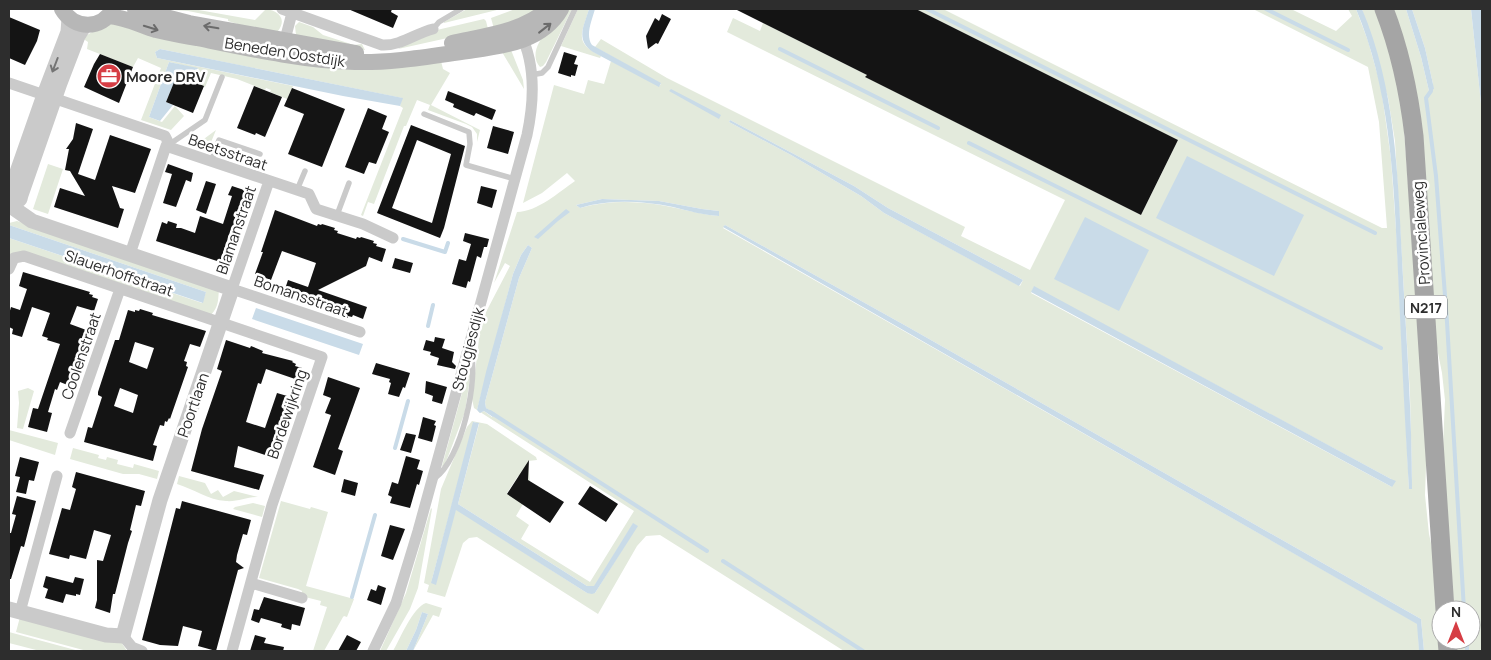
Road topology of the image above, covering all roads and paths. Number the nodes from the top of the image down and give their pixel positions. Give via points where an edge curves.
1 (135, 9) edge
2 (461, 9) edge
3 (548, 9) edge
4 (561, 9) edge
5 (575, 9) edge
6 (1384, 9) edge
7 (287, 11) edge
8 (111, 12) edge
9 (66, 14) edge
10 (85, 25) junction
11 (433, 29) joint
12 (520, 34) junction
13 (283, 47) junction
14 (531, 75) junction
15 (222, 77) dead end
16 (9, 83) edge
17 (49, 97) junction
18 (424, 114) dead end
19 (166, 146) junction
20 (260, 154) dead end
21 (211, 162) junction
22 (305, 171) dead end
23 (515, 179) junction
24 (269, 181) junction
25 (350, 183) dead end
26 (298, 190) junction
27 (10, 205) edge
28 (337, 216) junction
29 (393, 238) dead end
30 (130, 254) junction
31 (10, 266) edge
32 (120, 289) junction
33 (232, 289) junction
34 (220, 323) junction
35 (360, 332) dead end
36 (469, 344) junction
37 (70, 433) dead end
38 (57, 476) dead end
39 (433, 479) junction
40 (251, 584) junction
41 (302, 598) dead end
42 (1444, 600) edge
43 (14, 610) edge
44 (123, 636) junction
45 (142, 651) edge
46 (232, 651) edge
47 (373, 651) edge

13 -> 1 main road, Beneden Oostdijk
2 - 11 lane
3 - 12 main road
12 -> 4 main road via 548,26
5 - 14 lane via 548,67 542,73
6 - 42 main road, Provincialeweg / N217 via 1400,58 1414,136
7 - 11 street via 382,45 397,44
7 - 13 street
8 - 10 main road via 96,24
8 -> 13 main road, Beneden Oostdijk via 156,30
9 - 10 main road via 78,24
9 -> 17 street via 66,35
10 - 17 street
12 - 13 main road, Beneden Oostdijk via 484,48 369,62 330,61
12 - 14 street, Stougjesdijk
14 - 23 street, Stougjesdijk via 531,116
15 - 19 lane via 205,120
16 - 17 street
17 - 19 street, Beetsstraat via 165,136
17 - 27 street via 10,192
18 - 23 lane via 469,132 466,165
19 - 21 street, Beetsstraat
19 - 30 street
20 - 21 lane via 218,140
21 - 24 street, Beetsstraat
22 - 26 lane
23 - 36 street, Stougjesdijk
24 - 26 street, Beetsstraat
24 - 33 street, Blamanstraat
25 - 28 lane
26 - 28 street, Beetsstraat via 309,194 316,209
27 - 30 street via 32,221
28 - 29 street, Beetsstraat
30 - 33 street
31 - 32 street, Slauerhoffstraat via 14,258 23,256
32 - 34 street, Slauerhoffstraat
32 - 37 street, Coolenstraat
33 - 34 street, Poortlaan
33 - 35 street, Bomansstraat
34 - 40 street, Bordewijkring via 322,357 272,505
34 - 44 street, Poortlaan via 159,505
36 - 39 street, Stougjesdijk
36 - 39 lane via 474,367 468,413 447,466
38 - 43 street
39 - 47 street, Stougjesdijk via 398,597
40 - 41 street
40 - 46 street, Bordewijkring
43 - 44 street via 106,636
44 - 45 street via 132,647

